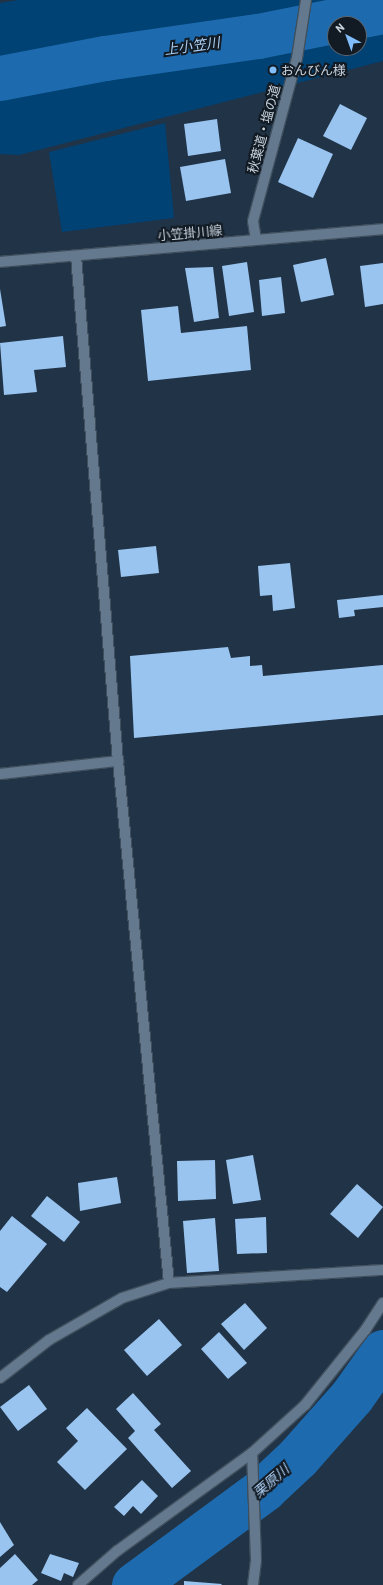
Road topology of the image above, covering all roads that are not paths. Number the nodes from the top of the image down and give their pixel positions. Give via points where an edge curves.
1 (306, 0) edge
2 (383, 229) edge
3 (256, 240) junction
4 (76, 256) junction
5 (0, 262) edge
6 (118, 761) junction
7 (0, 774) edge
8 (383, 1270) edge
9 (169, 1283) junction
10 (383, 1303) edge
11 (0, 1378) edge
12 (252, 1453) junction
13 (78, 1585) edge
14 (253, 1585) edge

1 - 3 street, 秋葉道・塩の道 via 297,58 253,220
2 - 3 street, 小笠掛川線
3 - 4 street, 小笠掛川線
4 - 5 street, 小笠掛川線
4 - 6 street
6 - 7 street
6 - 9 street
8 - 9 street
9 - 11 street via 122,1298 49,1340
10 - 12 street via 366,1329 304,1405
12 - 13 street via 117,1551
12 - 14 street via 256,1560

